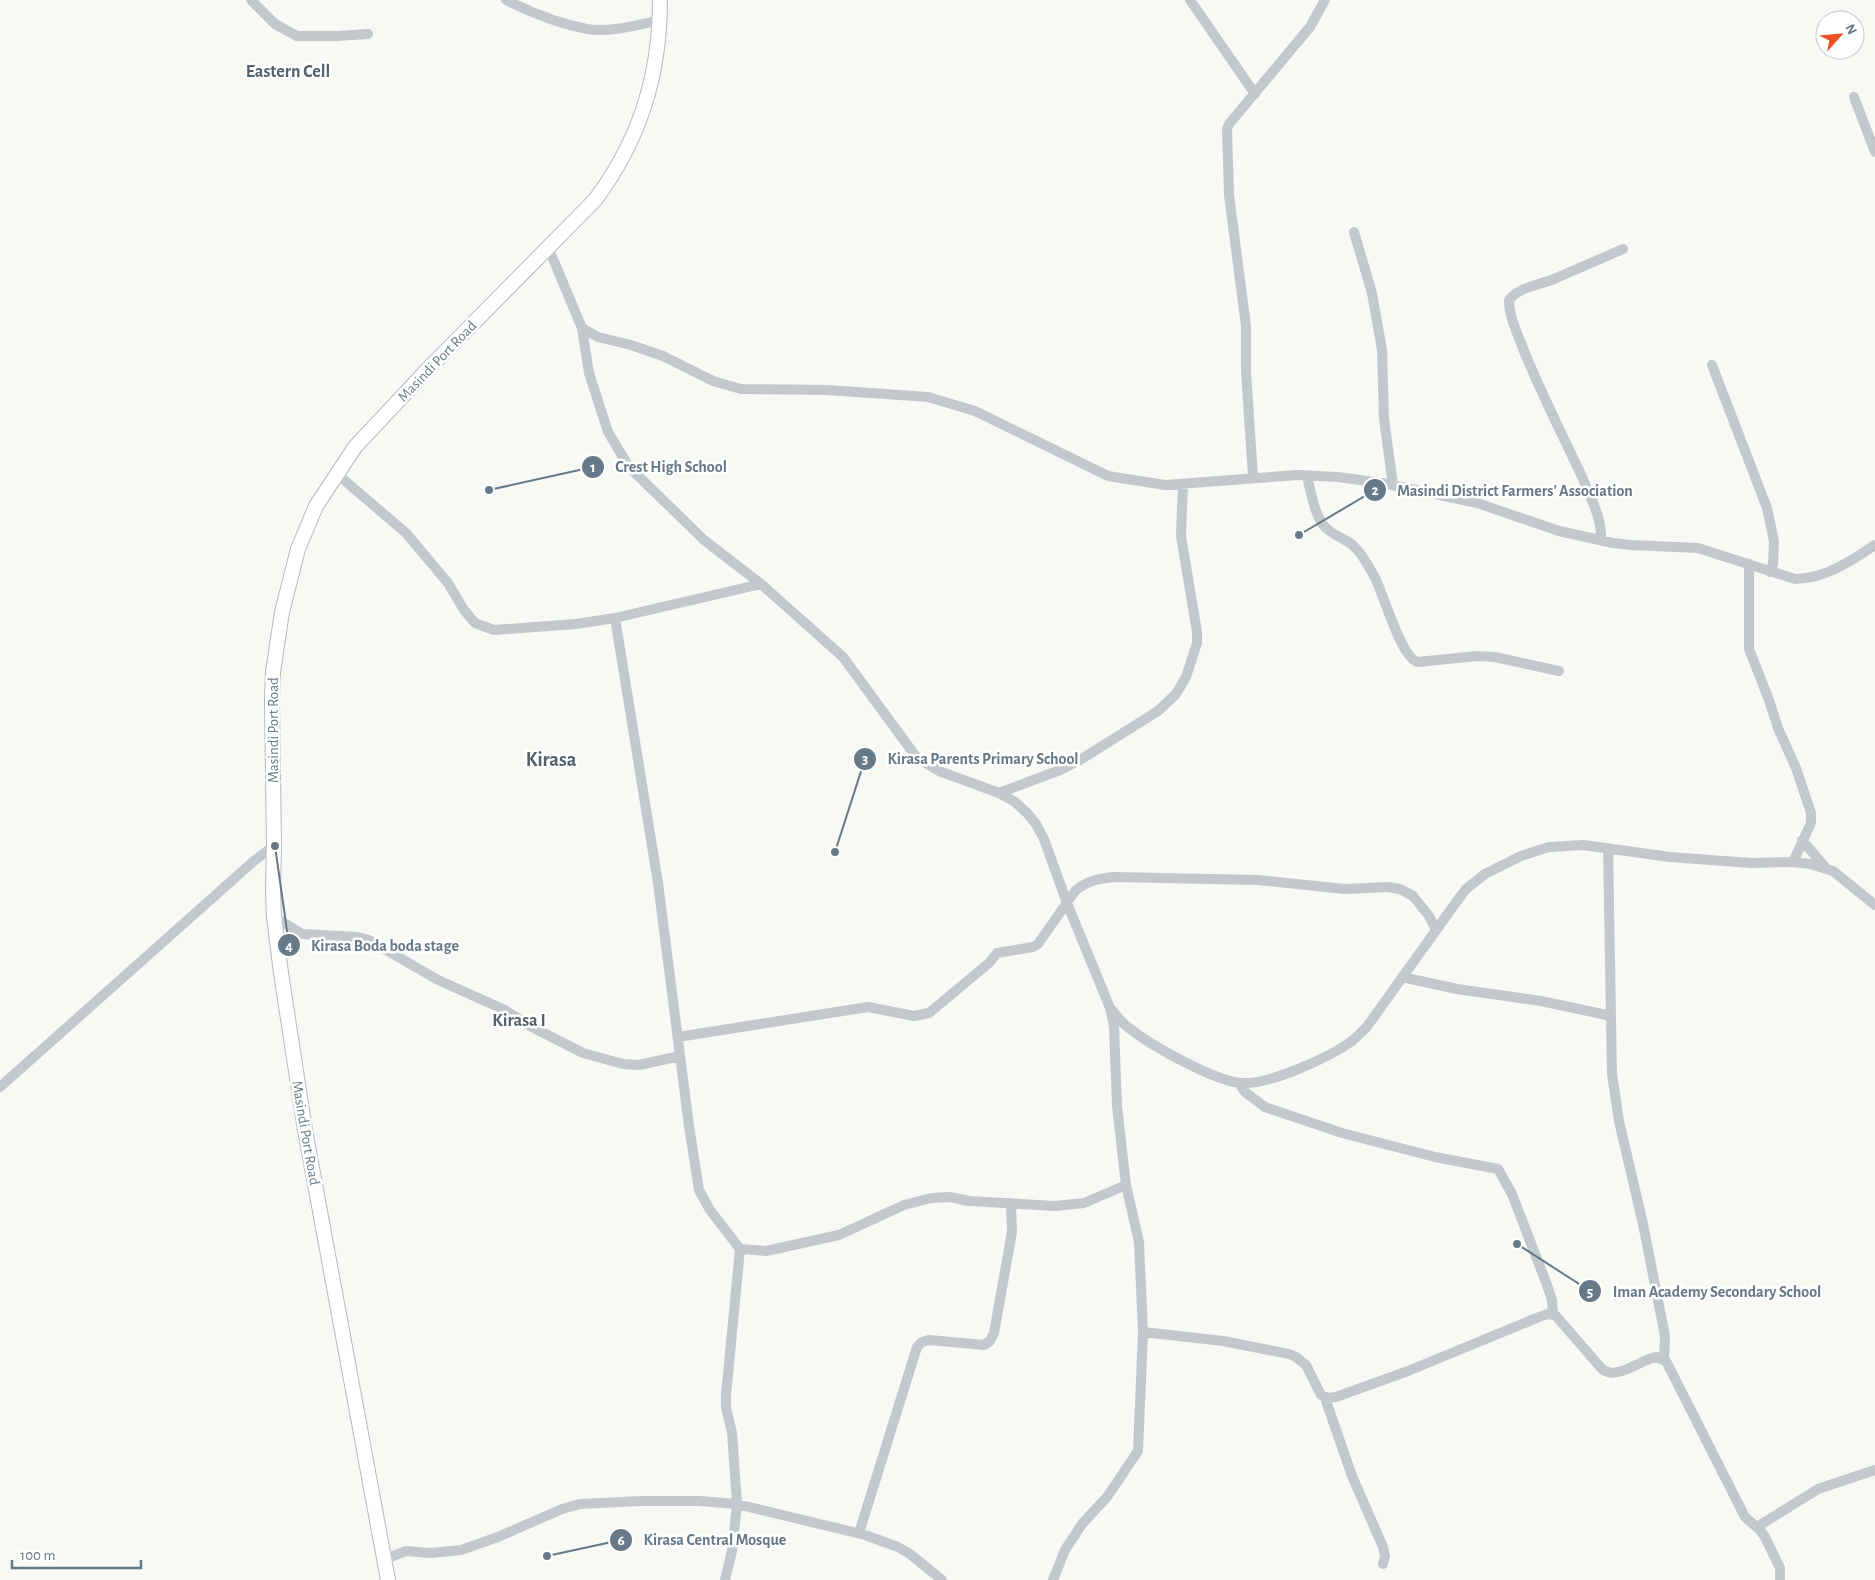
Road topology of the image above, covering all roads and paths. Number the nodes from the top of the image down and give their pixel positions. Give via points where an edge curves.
1 (251, 0) edge
2 (506, 0) edge
3 (660, 0) edge
4 (1190, 0) edge
5 (1325, 0) edge
6 (660, 20) junction
7 (368, 34) dead end
8 (1255, 94) junction
9 (1854, 97) dead end
10 (1875, 152) edge
11 (1354, 232) dead end
12 (548, 248) junction
13 (1623, 249) dead end
14 (582, 328) junction
15 (1712, 365) dead end
16 (337, 474) junction
17 (1308, 476) junction
18 (1253, 477) junction
19 (1183, 484) junction
20 (1393, 485) junction
21 (1601, 540) junction
22 (1875, 545) edge
23 (1749, 564) junction
24 (1770, 572) junction
25 (761, 584) junction
26 (615, 618) junction
27 (1559, 671) dead end
28 (999, 793) junction
29 (1802, 840) junction
30 (274, 846) junction
31 (1608, 848) junction
32 (1792, 862) junction
33 (1826, 868) junction
34 (1067, 903) junction
35 (1875, 905) edge
36 (274, 918) junction
37 (1436, 930) junction
38 (1402, 977) junction
39 (1110, 1008) junction
40 (1611, 1016) junction
41 (678, 1037) junction
42 (680, 1056) junction
43 (1239, 1083) junction
44 (0, 1087) edge
45 (1126, 1185) junction
46 (1011, 1203) junction
47 (740, 1249) junction
48 (1553, 1315) junction
49 (1143, 1332) junction
50 (1664, 1360) junction
51 (1325, 1398) junction
52 (1875, 1470) edge
53 (737, 1504) junction
54 (1757, 1527) junction
55 (858, 1533) junction
56 (384, 1559) junction
57 (1383, 1564) dead end
58 (388, 1580) edge
59 (725, 1580) edge
60 (942, 1580) edge
61 (1053, 1580) edge
62 (1780, 1580) edge

1 - 7 street via 275,24 297,36
2 - 6 street via 588,30 628,28
3 - 6 main road, Masindi Port Road
4 - 8 street
5 - 8 street via 1310,27
6 - 12 main road, Masindi Port Road via 651,82 633,139 610,181
8 - 18 street via 1229,124 1227,138 1234,247 1244,304
9 - 10 street
11 - 20 street via 1372,293 1382,350 1384,419
12 - 14 street
12 - 16 main road, Masindi Port Road via 428,368 355,447
13 - 21 street via 1516,293 1509,300 1510,316 1536,380 1599,518
14 - 19 street via 598,338 663,356 713,381 741,389 827,390 928,397 958,404 1108,476 1165,485
14 - 25 street via 590,373 608,432 629,467 704,540
15 - 24 street via 1767,508 1774,541
16 - 26 street via 406,533 448,583 475,623 494,630
16 - 30 main road, Masindi Port Road via 316,506 298,549 282,612 273,681
17 - 18 street
17 - 20 street
17 - 27 street via 1323,524 1359,553 1375,578 1401,644 1412,660 1495,657
18 - 19 street
19 - 28 street via 1181,536 1198,643 1176,694 1158,711 1080,760
20 - 21 street via 1477,503 1559,531
21 - 23 street via 1630,546 1698,548
22 - 24 street via 1847,563 1820,574 1794,578
23 - 24 street
23 - 29 street via 1749,649 1811,810 1811,823
25 - 26 street
25 - 28 street via 843,657 917,758 939,771
26 - 41 street via 658,883
28 - 34 street via 1015,802 1036,824
29 - 32 street
29 - 33 street
30 - 36 main road, Masindi Port Road
30 - 44 street
31 - 32 street via 1670,857 1751,863
31 - 37 street via 1583,845 1549,847 1496,868 1466,889
31 - 40 street
32 - 33 street
33 - 35 street
34 - 37 street via 1081,886 1112,877 1258,880 1345,889 1388,887 1412,896
34 - 39 street
34 - 41 street via 1038,944 997,953 929,1013 914,1016 868,1007
36 - 42 street via 302,934 369,940 438,980 505,1010 583,1053 639,1066
36 - 56 main road, Masindi Port Road via 304,1130
37 - 38 street
38 - 40 street
38 - 43 street via 1366,1028 1353,1040 1318,1060 1280,1075 1255,1083
39 - 43 street via 1128,1028 1148,1042 1215,1076
39 - 45 street
40 - 50 street via 1616,1106 1665,1336
41 - 42 street
42 - 47 street via 699,1190
43 - 48 street via 1245,1092 1265,1107 1342,1133 1435,1158 1498,1169 1512,1194 1547,1285
45 - 46 street via 1084,1203 1055,1206
45 - 49 street via 1139,1242
46 - 47 street via 931,1198 904,1205 839,1235 766,1251
46 - 55 street via 1012,1232 990,1341 984,1346 929,1340 917,1347
47 - 53 street via 726,1394
48 - 50 street via 1608,1373 1616,1373 1652,1357
48 - 51 street via 1408,1371
49 - 51 street via 1222,1341 1289,1354 1306,1365
49 - 61 street via 1138,1451 1107,1497 1082,1524 1065,1550
50 - 54 street via 1745,1517
51 - 57 street via 1352,1476 1383,1547
52 - 54 street via 1818,1489
53 - 55 street
53 - 56 street via 641,1501 580,1504 461,1550 437,1553 406,1551
53 - 59 street
54 - 62 street via 1779,1563
55 - 60 street via 898,1547
56 - 58 main road, Masindi Port Road

